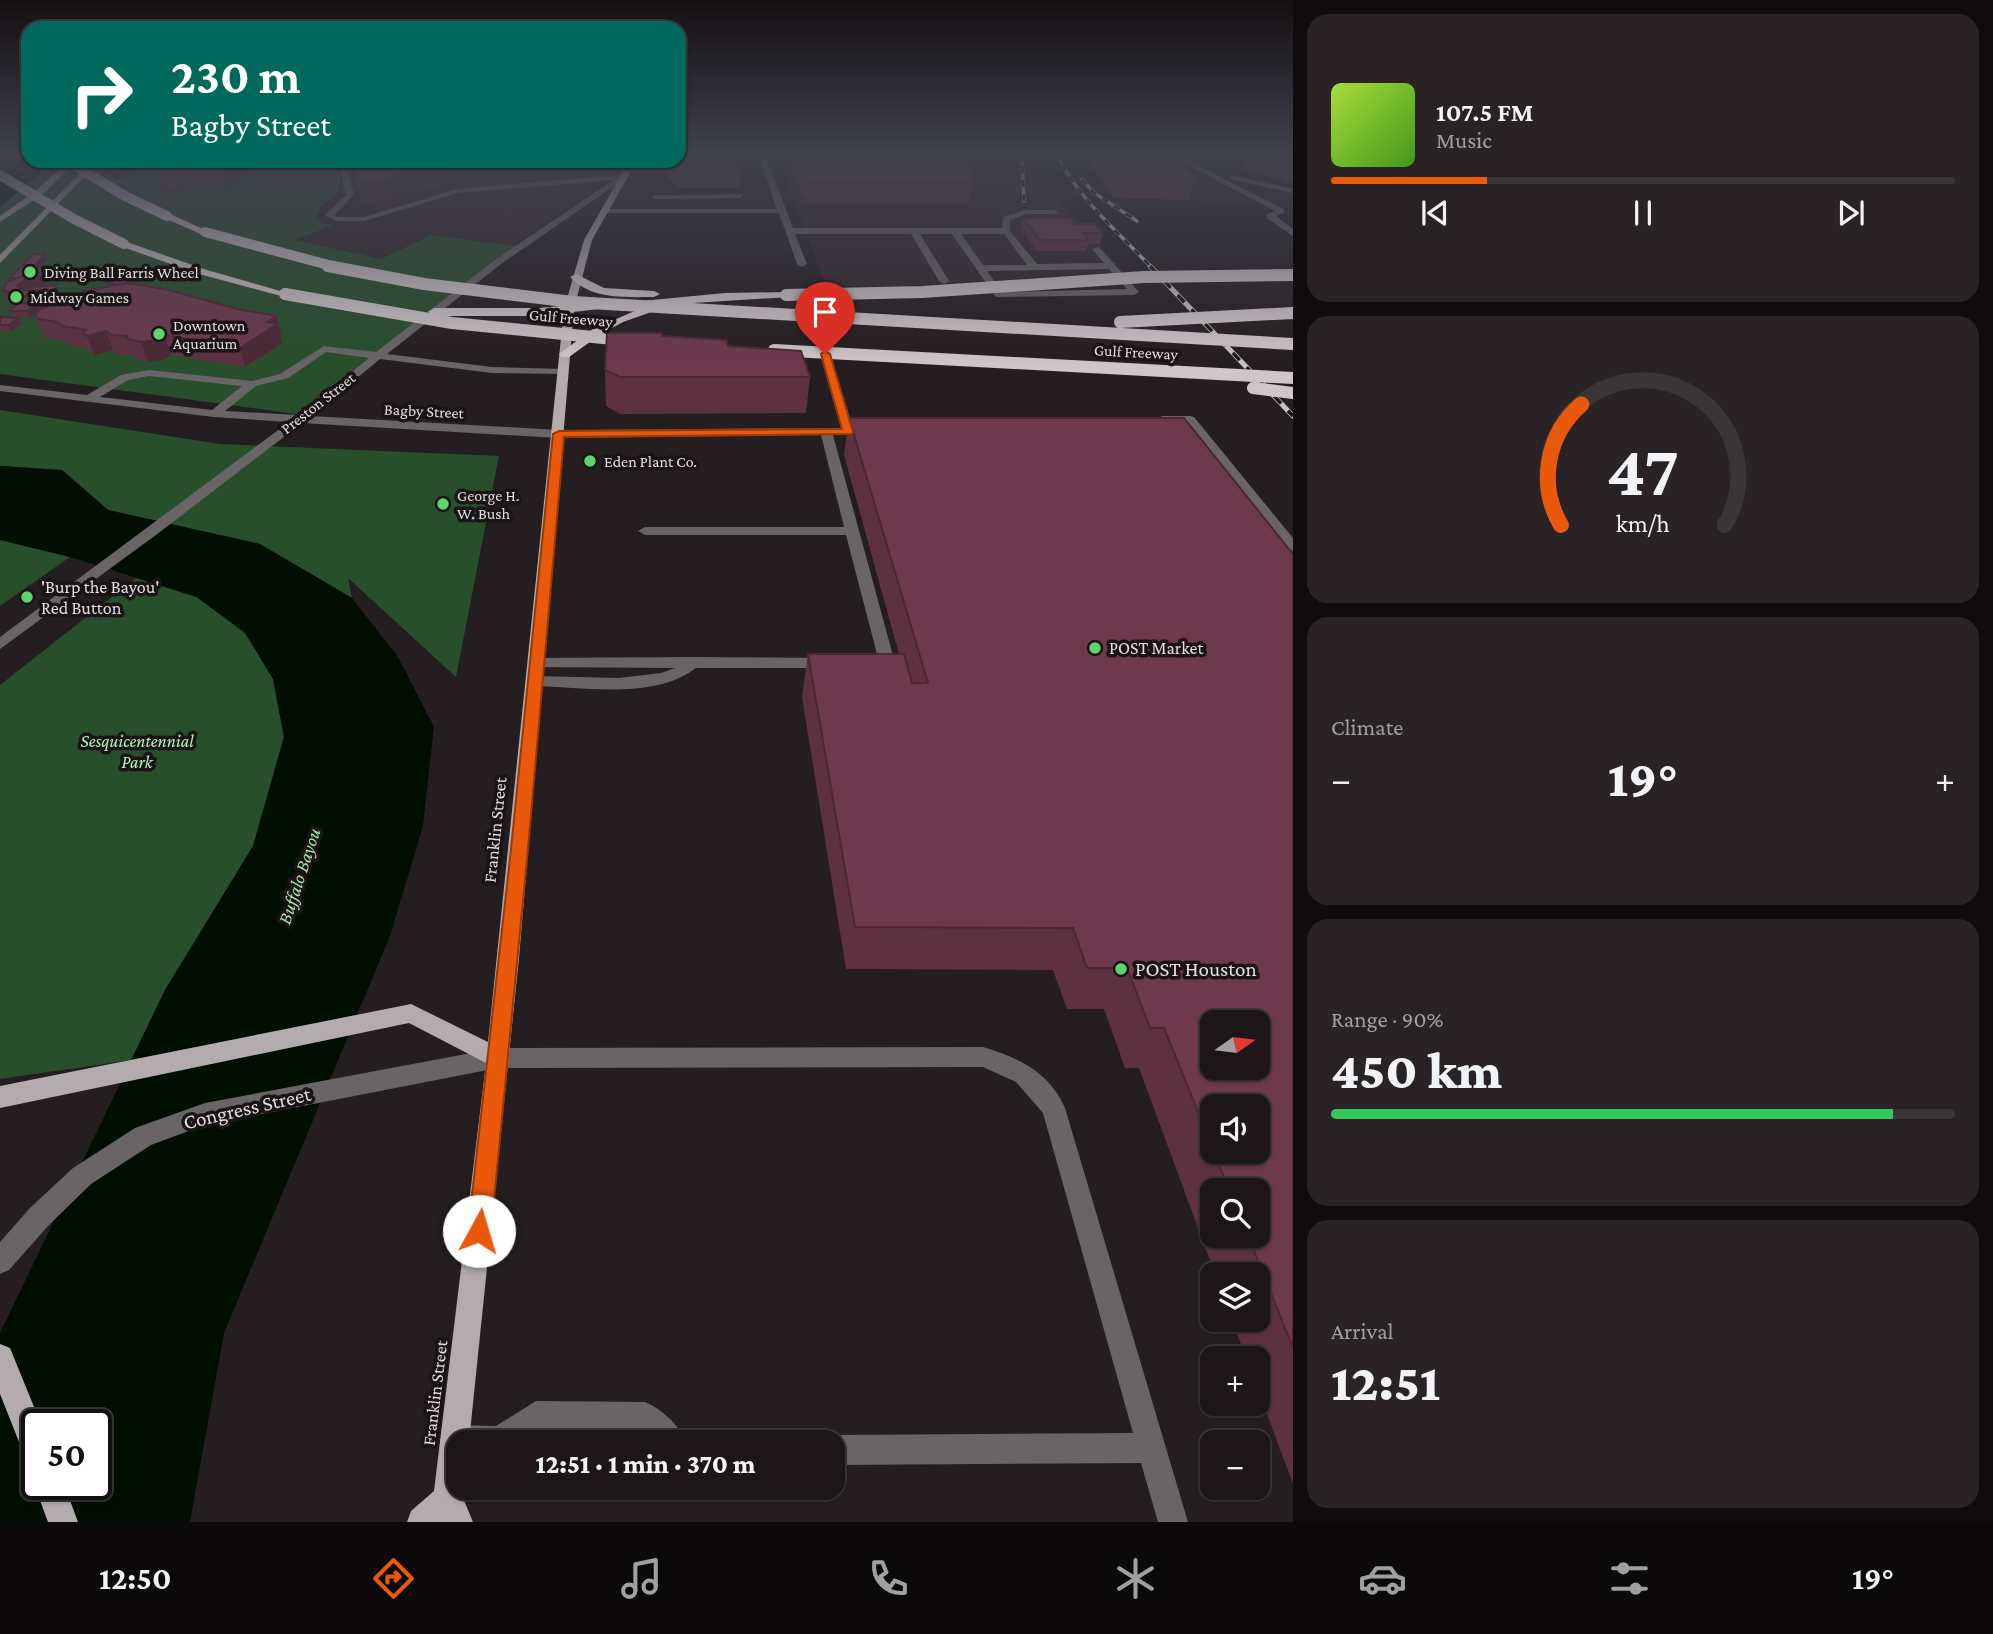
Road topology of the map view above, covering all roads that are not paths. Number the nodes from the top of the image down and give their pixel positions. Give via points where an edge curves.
1 (36, 223) edge
2 (82, 223) edge
3 (186, 223) edge
4 (553, 223) edge
5 (597, 223) edge
6 (787, 223) edge
7 (1006, 223) edge
8 (790, 231) junction
9 (914, 231) junction
10 (956, 231) junction
11 (1006, 231) junction
12 (1096, 249) edge
13 (0, 260) edge
14 (802, 264) dead end
15 (1109, 266) junction
16 (1034, 267) junction
17 (981, 268) junction
18 (1293, 275) edge
19 (576, 277) junction
20 (944, 281) dead end
21 (739, 296) junction
22 (704, 298) junction
23 (810, 301) dead end
24 (569, 309) junction
25 (434, 312) junction
26 (1293, 313) edge
27 (939, 324) junction
28 (642, 342) edge
29 (1293, 344) edge
30 (759, 349) edge
31 (565, 354) junction
32 (377, 356) junction
33 (1088, 366) junction
34 (564, 372) junction
35 (1293, 378) edge
36 (252, 384) junction
37 (0, 388) edge
38 (1293, 393) edge
39 (91, 397) junction
40 (214, 414) junction
41 (1150, 420) edge
42 (298, 421) junction
43 (826, 432) junction
44 (848, 432) junction
45 (559, 434) junction
46 (881, 434) edge
47 (645, 531) dead end
48 (852, 531) junction
49 (1293, 547) edge
50 (0, 644) edge
51 (536, 672) junction
52 (498, 1058) junction
53 (0, 1097) edge
54 (0, 1261) edge
55 (0, 1358) edge
56 (21, 1411) edge
57 (456, 1430) edge
58 (516, 1430) edge
59 (659, 1430) edge
60 (1151, 1448) junction
61 (845, 1450) edge
62 (55, 1500) edge
63 (453, 1510) edge
64 (63, 1522) edge
65 (422, 1522) edge
66 (1173, 1522) edge

1 - 13 main road, bridge
2 - 28 highway, Gulf Freeway, bridge via 124,244 233,281 305,298 525,332
3 - 27 highway, Gulf Freeway, bridge via 284,256 481,292 587,303
4 - 25 street, Preston Street
5 - 19 main road, Franklin Street
6 - 8 street
7 - 11 street
8 - 9 street
8 - 14 street
9 - 10 street
9 - 20 street
10 - 11 street
10 - 17 street
11 - 16 street
12 - 15 street
15 - 16 street
15 - 17 street via 1134,292 999,295
16 - 17 street
18 - 21 highway, bridge via 1144,277 935,292
19 - 21 highway via 605,292
19 - 24 main road, Franklin Street
21 - 22 highway
22 - 24 highway
22 - 31 highway via 669,303 610,324
23 - 44 street
24 - 25 highway
24 - 31 main road, Franklin Street
25 - 32 street, Preston Street
26 - 27 highway, bridge via 1121,322
27 - 29 highway, Gulf Freeway, bridge
30 - 33 highway, Gulf Freeway, bridge
31 - 34 main road, Franklin Street
32 - 34 street via 492,370
32 - 36 street via 324,349 284,376
32 - 42 street, Preston Street
33 - 35 highway, Gulf Freeway, bridge
33 - 38 highway, bridge
34 - 45 main road, Franklin Street
36 - 39 street via 149,373 125,377
36 - 40 street
37 - 39 street, Bagby Street
39 - 40 street, Bagby Street
40 - 42 street, Bagby Street
41 - 49 street via 1190,419 1209,451
42 - 45 street, Bagby Street
42 - 50 street, Preston Street
43 - 44 street, Bagby Street
43 - 45 street, Bagby Street
43 - 48 street
44 - 46 street, Bagby Street
45 - 51 main road, Franklin Street
47 - 48 street
48 - 51 street via 887,663 694,662 686,672 649,681
51 - 52 main road, Franklin Street
52 - 53 main road via 411,1013
52 - 54 street, Congress Street via 205,1114 143,1136 82,1176
52 - 57 main road, Franklin Street
52 - 60 street, Congress Street via 983,1057 1013,1066 1037,1084 1053,1108
55 - 56 main road
58 - 59 street via 536,1415 645,1416
60 - 61 street
60 - 66 street, Congress Street
62 - 64 main road
63 - 65 main road, Franklin Street

